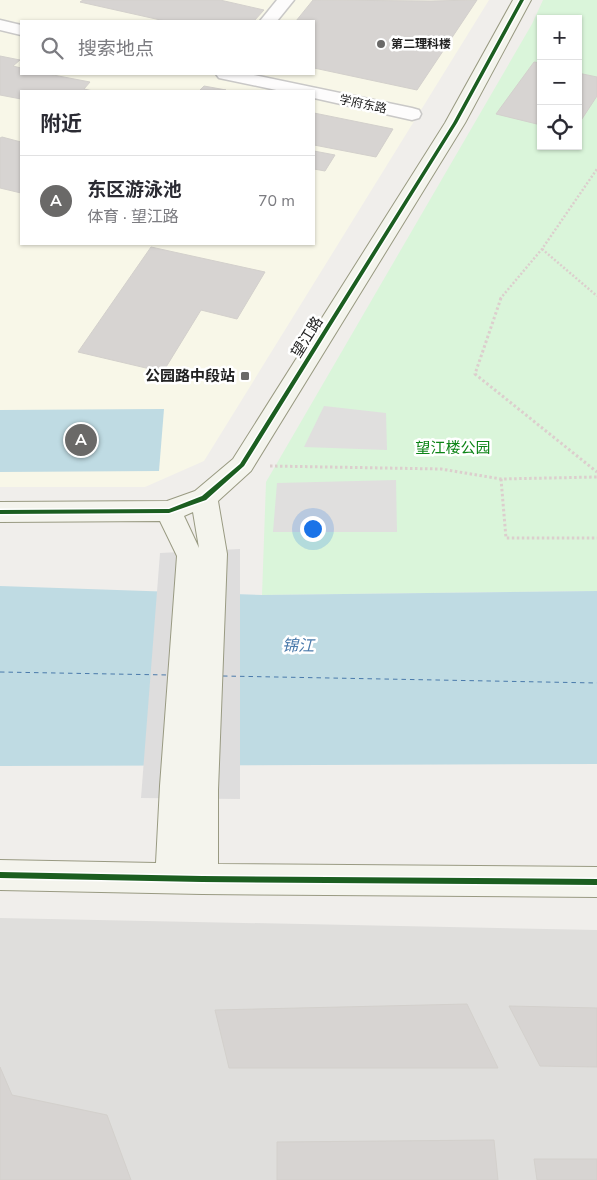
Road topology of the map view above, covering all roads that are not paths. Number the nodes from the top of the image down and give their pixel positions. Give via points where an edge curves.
1 (286, 0) edge
2 (522, 0) edge
3 (269, 20) edge
4 (0, 25) edge
5 (20, 30) edge
6 (230, 75) edge
7 (301, 90) edge
8 (315, 93) edge
9 (412, 114) dead end
10 (204, 498) junction
11 (169, 511) junction
12 (0, 512) edge
13 (202, 555) junction
14 (0, 875) edge
15 (187, 879) junction
16 (597, 882) edge

1 - 3 street
2 - 10 street, 望江路 via 455,123 242,465
4 - 5 street
6 - 7 street
8 - 9 street, 学府东路
10 - 11 street, 望江路
10 - 13 street
11 - 12 street, 望江路
11 - 13 street
13 - 15 street
14 - 15 street
15 - 16 street

